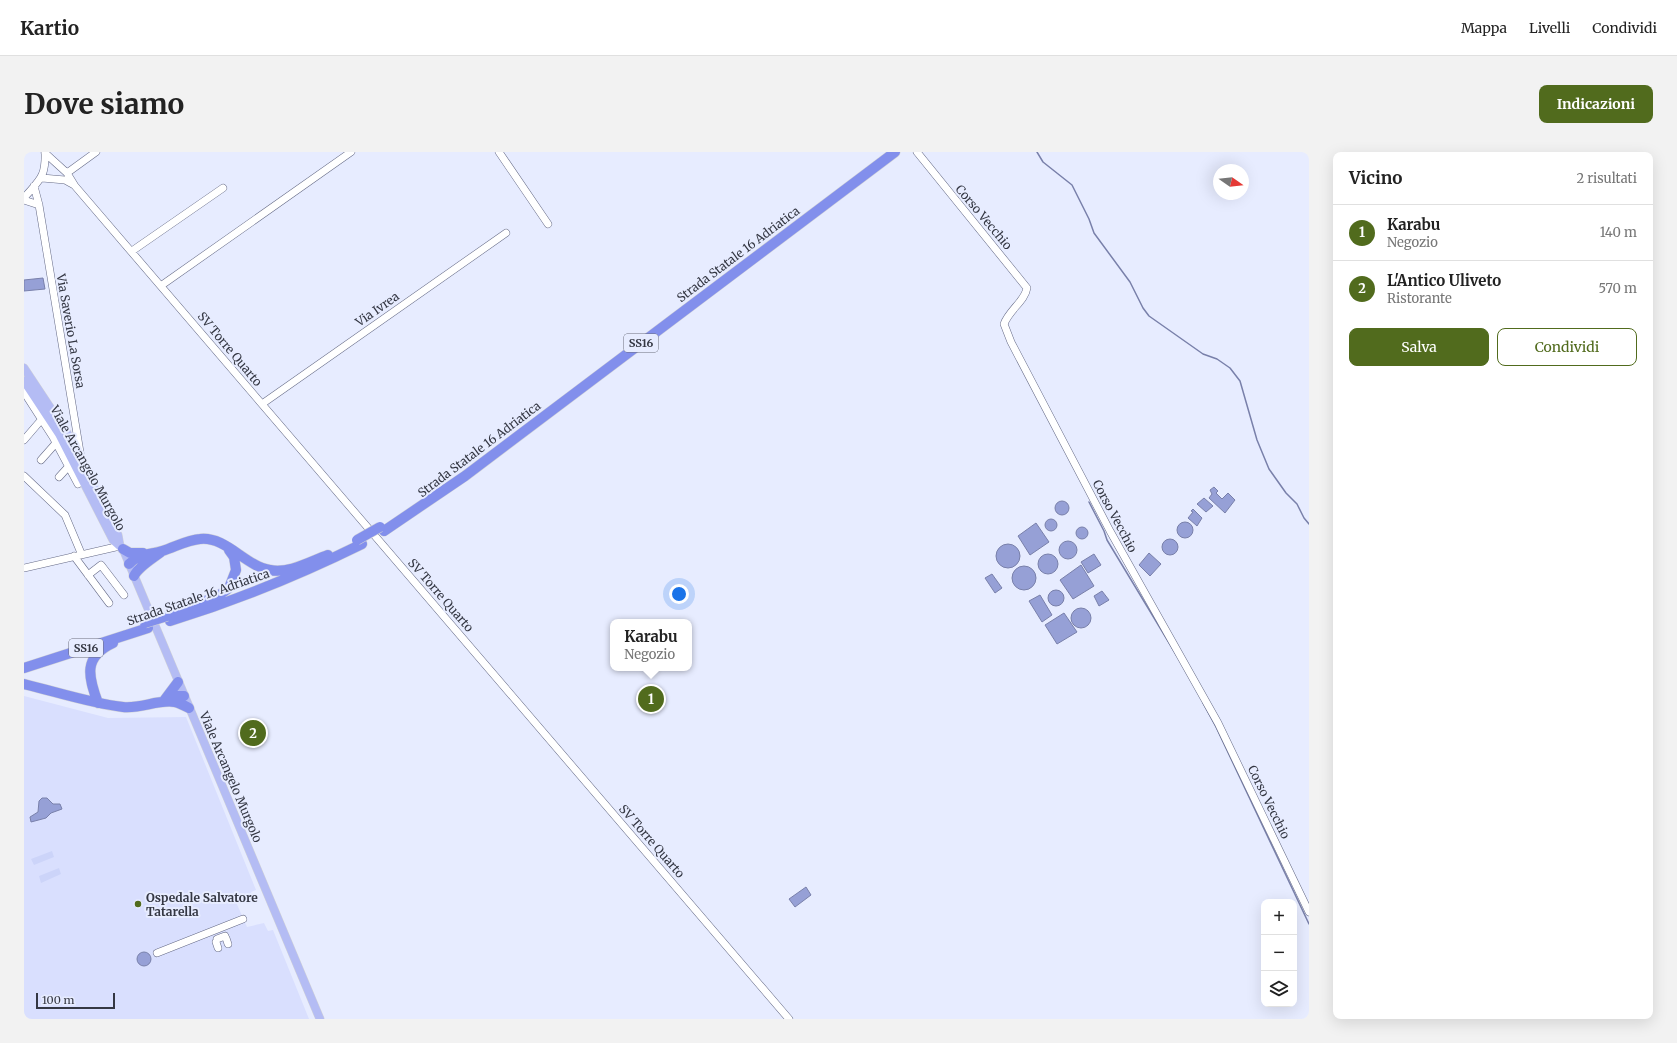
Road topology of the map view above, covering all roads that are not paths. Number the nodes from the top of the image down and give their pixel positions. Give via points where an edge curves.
1 (96, 152) edge
2 (351, 152) edge
3 (498, 152) edge
4 (889, 152) edge
5 (895, 152) edge
6 (917, 152) edge
7 (45, 153) edge
8 (67, 173) junction
9 (42, 178) junction
10 (34, 186) junction
11 (76, 186) junction
12 (222, 188) dead end
13 (24, 199) edge
14 (39, 205) junction
15 (548, 224) dead end
16 (506, 233) dead end
17 (132, 250) junction
18 (162, 285) junction
19 (24, 368) edge
20 (24, 381) edge
21 (25, 398) edge
22 (262, 404) junction
23 (42, 419) junction
24 (24, 440) edge
25 (56, 443) junction
26 (41, 460) dead end
27 (82, 460) junction
28 (69, 466) junction
29 (24, 476) edge
30 (59, 477) dead end
31 (83, 481) junction
32 (382, 529) junction
33 (360, 542) junction
34 (226, 547) junction
35 (121, 548) junction
36 (161, 552) junction
37 (78, 554) junction
38 (129, 564) junction
39 (143, 566) junction
40 (24, 568) edge
41 (294, 572) junction
42 (88, 575) junction
43 (134, 576) junction
44 (282, 576) junction
45 (124, 595) dead end
46 (109, 603) dead end
47 (169, 618) junction
48 (145, 627) junction
49 (24, 662) edge
50 (24, 668) edge
51 (178, 682) junction
52 (24, 684) edge
53 (173, 699) junction
54 (98, 703) junction
55 (189, 708) joint
56 (1309, 912) edge
57 (244, 919) dead end
58 (158, 953) dead end
59 (320, 1019) edge
60 (790, 1019) edge

1 - 8 street
2 - 18 street
3 - 15 street
4 - 32 highway, Strada Statale 16 Adriatica / SS16
5 - 32 highway, Strada Statale 16 Adriatica / SS16 via 465,476
6 - 56 street, Corso Vecchio via 1027,288 1026,294 1007,315 1004,324 1011,342 1110,531 1218,723
7 - 8 street, SV Torre Quarto
7 - 9 street
8 - 11 street, SV Torre Quarto
9 - 10 street
9 - 11 street, SV Torre Quarto via 65,180
10 - 13 street
10 - 14 street, Via Saverio La Sorsa
11 - 17 street, SV Torre Quarto
12 - 17 street
13 - 14 street
14 - 27 street, Via Saverio La Sorsa
16 - 22 street, Via Ivrea
17 - 18 street, SV Torre Quarto
18 - 22 street, SV Torre Quarto
19 - 27 main road, Viale Arcangelo Murgolo
20 - 31 main road, Viale Arcangelo Murgolo via 59,434
21 - 23 street
22 - 60 street, SV Torre Quarto
23 - 24 street
23 - 25 street
25 - 26 street
25 - 28 street
27 - 35 main road, Viale Arcangelo Murgolo via 118,535
28 - 30 street
28 - 31 street via 78,484
29 - 37 street via 65,515
31 - 35 main road, Viale Arcangelo Murgolo via 113,540
32 - 33 highway, Strada Statale 16 Adriatica / SS16, bridge
33 - 41 highway, Strada Statale 16 Adriatica / SS16
33 - 41 highway, Strada Statale 16 Adriatica / SS16
34 - 36 highway via 201,539
34 - 44 highway via 261,568
34 - 47 highway via 236,563 235,576 229,588 218,596
35 - 36 highway via 135,554
35 - 37 street
35 - 38 main road, Viale Arcangelo Murgolo
36 - 38 highway via 137,556
36 - 39 highway
37 - 40 street
37 - 42 street
38 - 39 highway
38 - 43 main road, Viale Arcangelo Murgolo
39 - 43 highway via 136,570
41 - 44 highway, Strada Statale 16 Adriatica / SS16
42 - 45 street via 101,565
42 - 46 street
43 - 51 main road, Viale Arcangelo Murgolo
44 - 47 highway, Strada Statale 16 Adriatica / SS16
47 - 48 highway, Strada Statale 16 Adriatica / SS16, bridge
48 - 49 highway, Strada Statale 16 Adriatica / SS16
48 - 50 highway, Strada Statale 16 Adriatica / SS16
48 - 54 highway via 105,648 94,659 89,674
51 - 53 highway
51 - 53 main road, Viale Arcangelo Murgolo
52 - 54 highway
53 - 54 highway via 138,707
53 - 55 highway
55 - 59 main road, Viale Arcangelo Murgolo
57 - 58 street via 221,938

